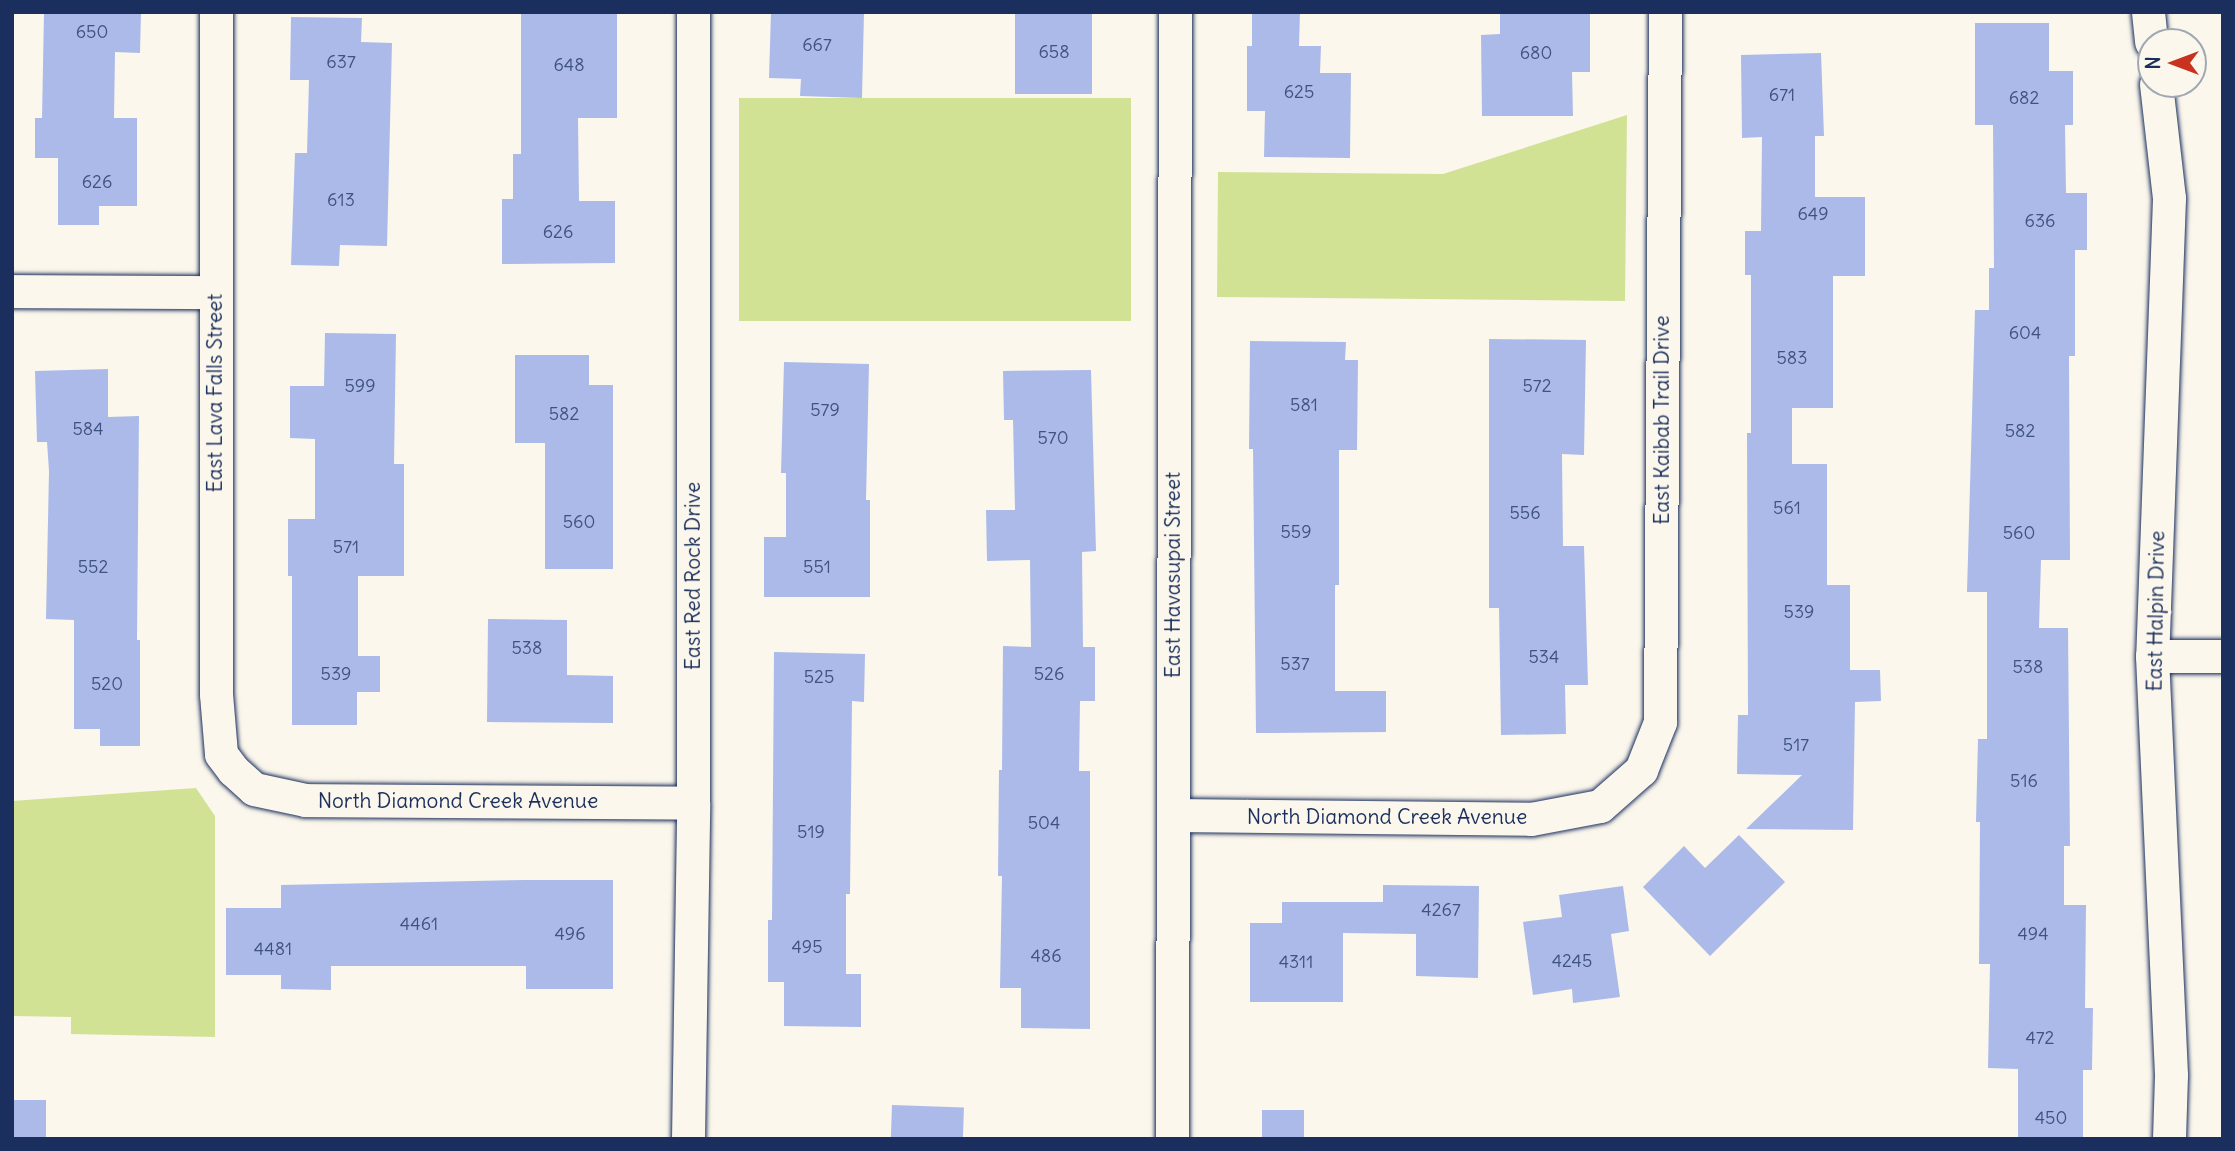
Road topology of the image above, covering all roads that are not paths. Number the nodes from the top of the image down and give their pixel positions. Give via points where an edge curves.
1 (216, 12) edge
2 (693, 12) edge
3 (1175, 12) edge
4 (1665, 12) edge
5 (2158, 98) edge
6 (12, 291) edge
7 (215, 292) junction
8 (2152, 656) junction
9 (2223, 656) edge
10 (233, 770) joint
11 (693, 803) junction
12 (1601, 806) joint
13 (1173, 815) junction
14 (688, 1139) edge
15 (1172, 1139) edge
16 (2169, 1139) edge

1 - 7 street, East Lava Falls Street
2 - 11 street, East Red Rock Drive
3 - 13 street, East Havasupai Street
4 - 12 street, East Kaibab Trail Drive via 1660,722 1641,770
5 - 8 street, East Halpin Drive via 2169,198
6 - 7 street
7 - 10 street, East Lava Falls Street via 218,730 221,754
8 - 9 street
8 - 16 street, East Halpin Drive via 2171,1076
10 - 11 street, North Diamond Creek Avenue via 254,789 305,800
11 - 14 street, East Red Rock Drive
12 - 13 street, North Diamond Creek Avenue via 1531,819
13 - 15 street, East Havasupai Street

